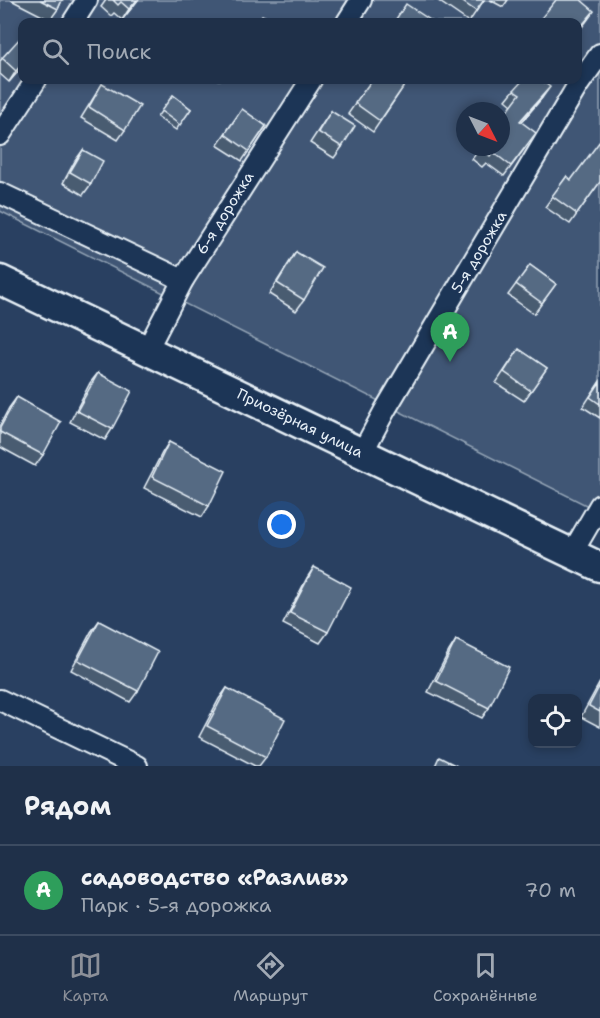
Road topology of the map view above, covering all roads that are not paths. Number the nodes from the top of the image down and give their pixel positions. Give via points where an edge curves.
1 (87, 0) edge
2 (361, 0) edge
3 (76, 18) edge
4 (350, 18) edge
5 (600, 54) edge
6 (582, 81) edge
7 (33, 84) edge
8 (307, 84) edge
9 (580, 84) edge
10 (0, 135) edge
11 (0, 193) edge
12 (0, 280) edge
13 (183, 280) junction
14 (147, 350) junction
15 (362, 453) junction
16 (600, 505) edge
17 (572, 553) junction
18 (600, 567) edge
19 (0, 700) edge
20 (137, 766) edge

1 - 3 street
2 - 4 street
5 - 6 street, 5-я дорожка
7 - 10 street
8 - 13 street, 6-я дорожка
9 - 15 street, 5-я дорожка
11 - 13 street
12 - 14 street, Приозёрная улица
13 - 14 street, 6-я дорожка
14 - 15 street, Приозёрная улица
15 - 17 street, Приозёрная улица
16 - 17 street
17 - 18 street, Приозёрная улица
19 - 20 street

